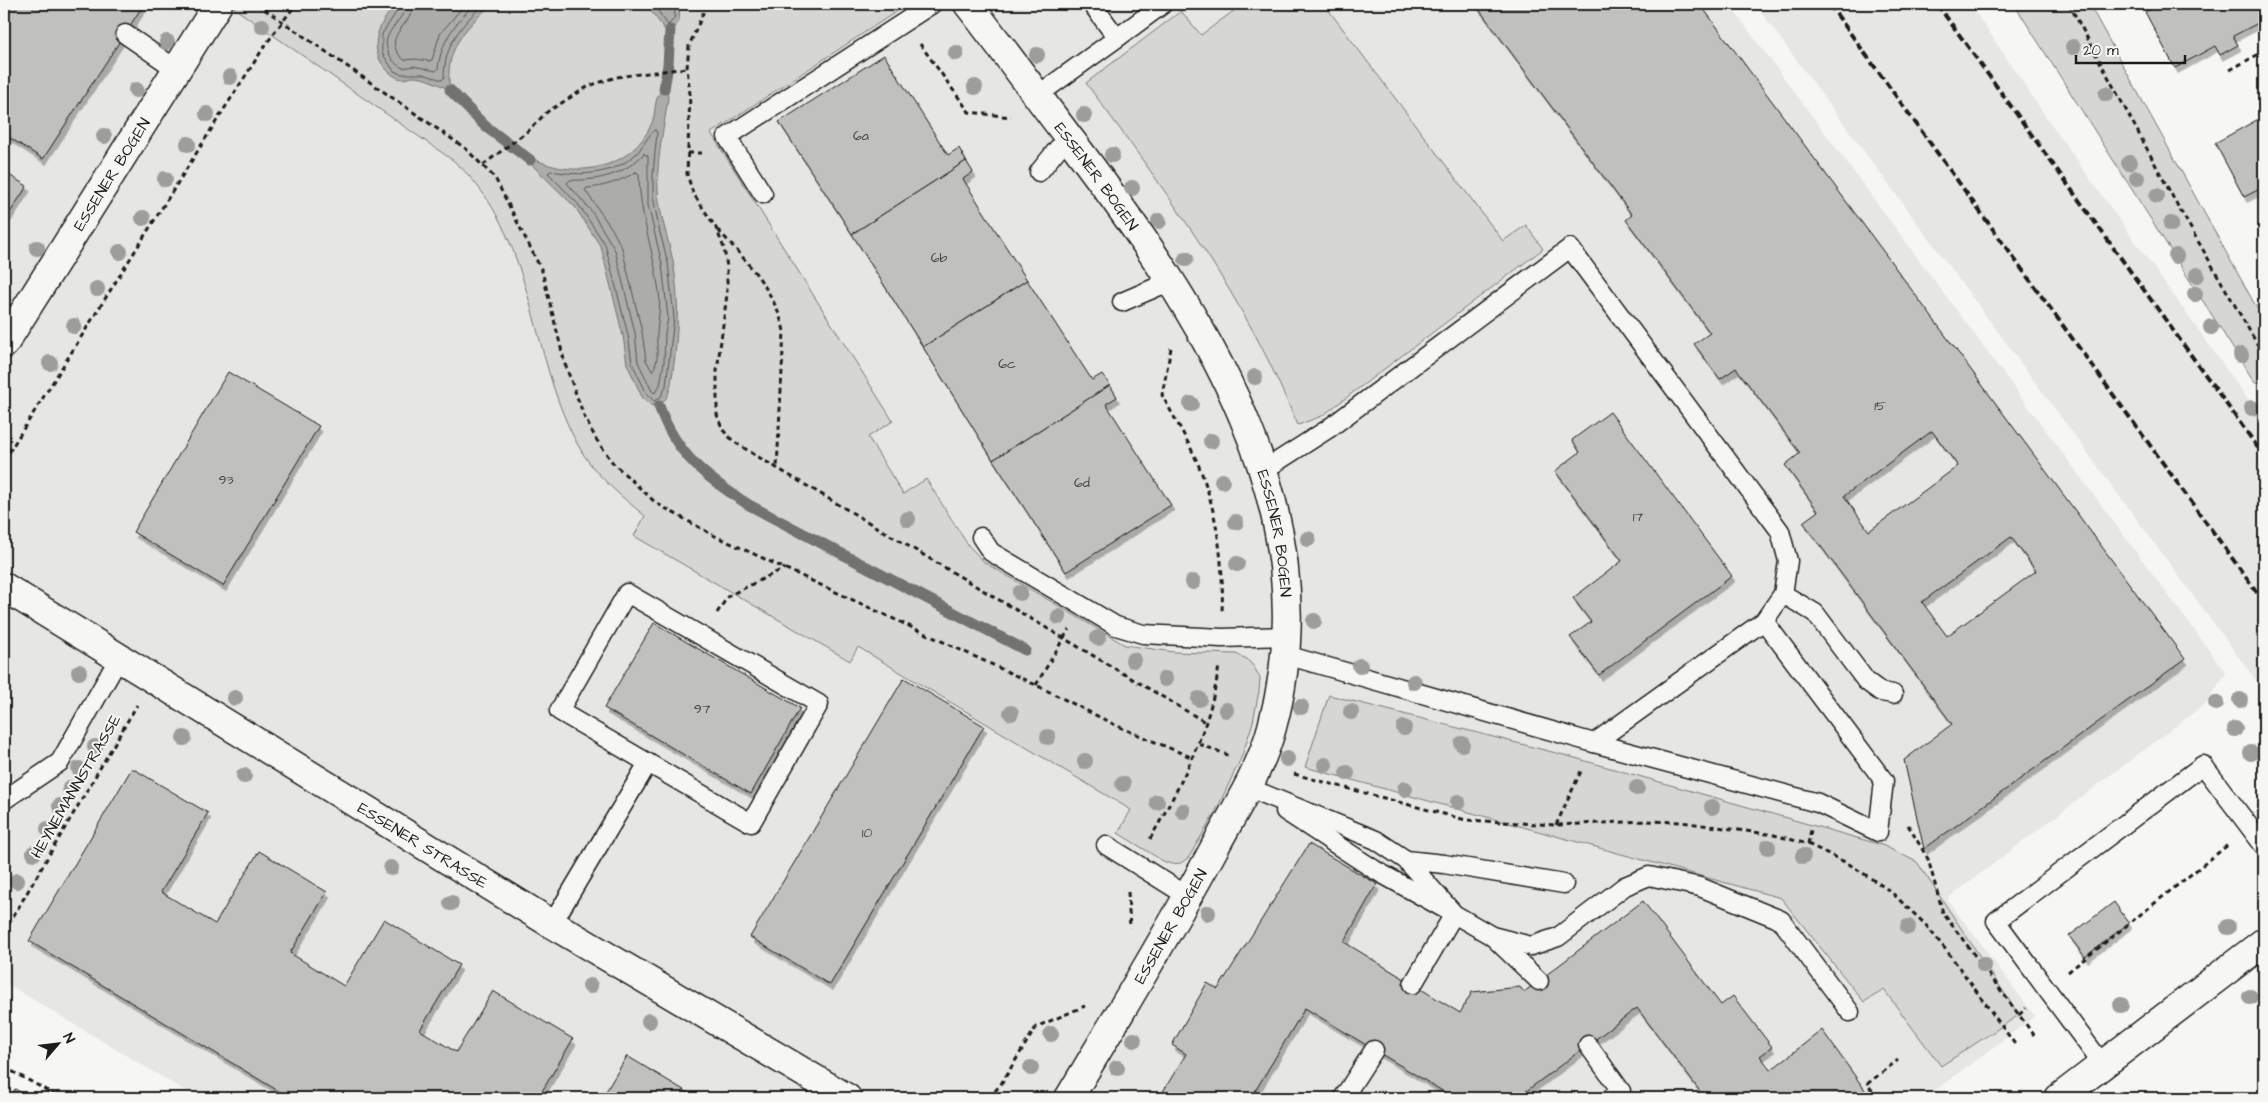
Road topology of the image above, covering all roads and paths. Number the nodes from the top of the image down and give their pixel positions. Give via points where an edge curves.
1 (218, 4) edge
2 (258, 4) edge
3 (296, 4) edge
4 (707, 4) edge
5 (932, 4) edge
6 (968, 4) edge
7 (1092, 4) edge
8 (1163, 4) edge
9 (2069, 4) edge
10 (283, 21) junction
11 (904, 22) junction
12 (124, 34) dead end
13 (1117, 38) junction
14 (2264, 51) edge
15 (685, 68) junction
16 (176, 69) junction
17 (2230, 70) dead end
18 (1038, 95) junction
19 (1018, 118) dead end
20 (1068, 136) junction
21 (483, 165) junction
22 (1039, 172) dead end
23 (763, 194) dead end
24 (716, 228) junction
25 (1170, 281) junction
26 (1122, 302) dead end
27 (1173, 340) dead end
28 (4, 344) edge
29 (2264, 356) edge
30 (4, 460) edge
31 (777, 468) junction
32 (1264, 470) junction
33 (982, 537) dead end
34 (785, 568) junction
35 (4, 587) edge
36 (1783, 594) junction
37 (1082, 606) junction
38 (1764, 621) junction
39 (702, 636) junction
40 (1064, 638) junction
41 (1222, 638) junction
42 (1287, 645) junction
43 (119, 658) junction
44 (152, 679) junction
45 (1036, 685) junction
46 (1893, 694) dead end
47 (1205, 722) junction
48 (1594, 743) junction
49 (1193, 758) junction
50 (648, 763) junction
51 (1884, 781) junction
52 (1247, 787) junction
53 (4, 800) edge
54 (1556, 825) dead end
55 (2250, 828) junction
56 (1106, 845) dead end
57 (2264, 846) edge
58 (1406, 860) junction
59 (1137, 863) junction
60 (1564, 884) dead end
61 (1188, 896) junction
62 (1454, 914) junction
63 (552, 924) junction
64 (4, 932) edge
65 (1130, 933) dead end
66 (1492, 936) junction
67 (2264, 942) edge
68 (1539, 981) dead end
69 (1413, 984) dead end
70 (2046, 989) junction
71 (1092, 1003) dead end
72 (1850, 1012) dead end
73 (2018, 1014) junction
74 (2034, 1035) dead end
75 (1588, 1045) dead end
76 (1374, 1050) dead end
77 (1898, 1060) dead end
78 (2104, 1065) junction
79 (4, 1067) edge
80 (61, 1098) edge
81 (847, 1098) edge
82 (989, 1098) edge
83 (1069, 1098) edge
84 (1343, 1098) edge
85 (1611, 1098) edge
86 (1878, 1098) edge
87 (2060, 1098) edge

1 - 16 street, ESSENER BOGEN
2 - 10 path
3 - 10 path
4 - 15 path via 689,46
5 - 11 lane
6 - 18 street, ESSENER BOGEN
7 - 13 lane
8 - 13 lane
9 - 29 path via 2175,201
10 - 21 path via 465,148
10 - 30 path
11 - 19 path via 969,112
11 - 23 lane via 727,137
12 - 16 lane
13 - 18 lane
14 - 17 path
15 - 21 path via 616,77 589,86 547,112
15 - 24 path via 690,94 687,174 693,193
16 - 28 street, ESSENER BOGEN
18 - 20 street, ESSENER BOGEN
20 - 22 lane
20 - 25 street, ESSENER BOGEN via 1151,249
21 - 34 path via 503,192 542,271 577,398 596,439 613,463 656,503 684,520
24 - 31 path via 751,266 779,311 784,331
24 - 31 path via 727,267 727,294 717,372 717,415 723,430 733,441
25 - 26 lane
25 - 32 street, ESSENER BOGEN via 1218,362
27 - 41 path via 1162,395 1202,474 1212,508 1220,565
31 - 40 path
32 - 36 lane via 1328,429 1570,248 1780,530 1788,561
32 - 42 street, ESSENER BOGEN via 1282,548 1287,591
33 - 37 lane via 991,552
34 - 39 path via 728,596
34 - 45 path
35 - 43 street, ESSENER STRASSE
36 - 38 lane
36 - 46 lane via 1815,613 1866,681 1881,692
37 - 40 path
37 - 41 lane via 1116,626 1143,634
38 - 48 lane
38 - 51 lane
39 - 50 lane via 627,593 559,711
39 - 50 lane via 819,704 751,823
40 - 45 path
40 - 47 path
41 - 42 lane
41 - 47 path
42 - 48 lane
42 - 52 street, ESSENER BOGEN via 1272,728
43 - 44 street, ESSENER STRASSE
43 - 53 lane via 60,762
44 - 63 street, ESSENER STRASSE
44 - 64 path, HEYNEMANNSTRASSE
45 - 49 path via 1117,726
47 - 49 path
48 - 51 lane via 1818,803 1878,832
48 - 54 path
49 - 59 path
50 - 63 lane
51 - 73 path via 1928,859 1943,913
52 - 58 lane via 1376,840
52 - 61 street, ESSENER BOGEN
52 - 62 lane via 1375,870
55 - 57 lane
55 - 70 path
55 - 70 lane via 2203,765 1996,921
56 - 59 lane
58 - 60 lane
58 - 62 lane
59 - 61 lane
59 - 65 path via 1127,880
61 - 83 street, ESSENER BOGEN
62 - 66 lane
62 - 69 lane
63 - 81 street, ESSENER STRASSE
66 - 68 lane
66 - 72 lane via 1531,946 1558,936 1625,886 1649,876 1700,887 1781,920
67 - 78 street
70 - 73 path
70 - 78 lane
71 - 82 path via 1036,1027
73 - 74 path
75 - 85 lane via 1621,1091
76 - 84 lane
77 - 86 path via 1867,1084
78 - 87 street
79 - 80 path

